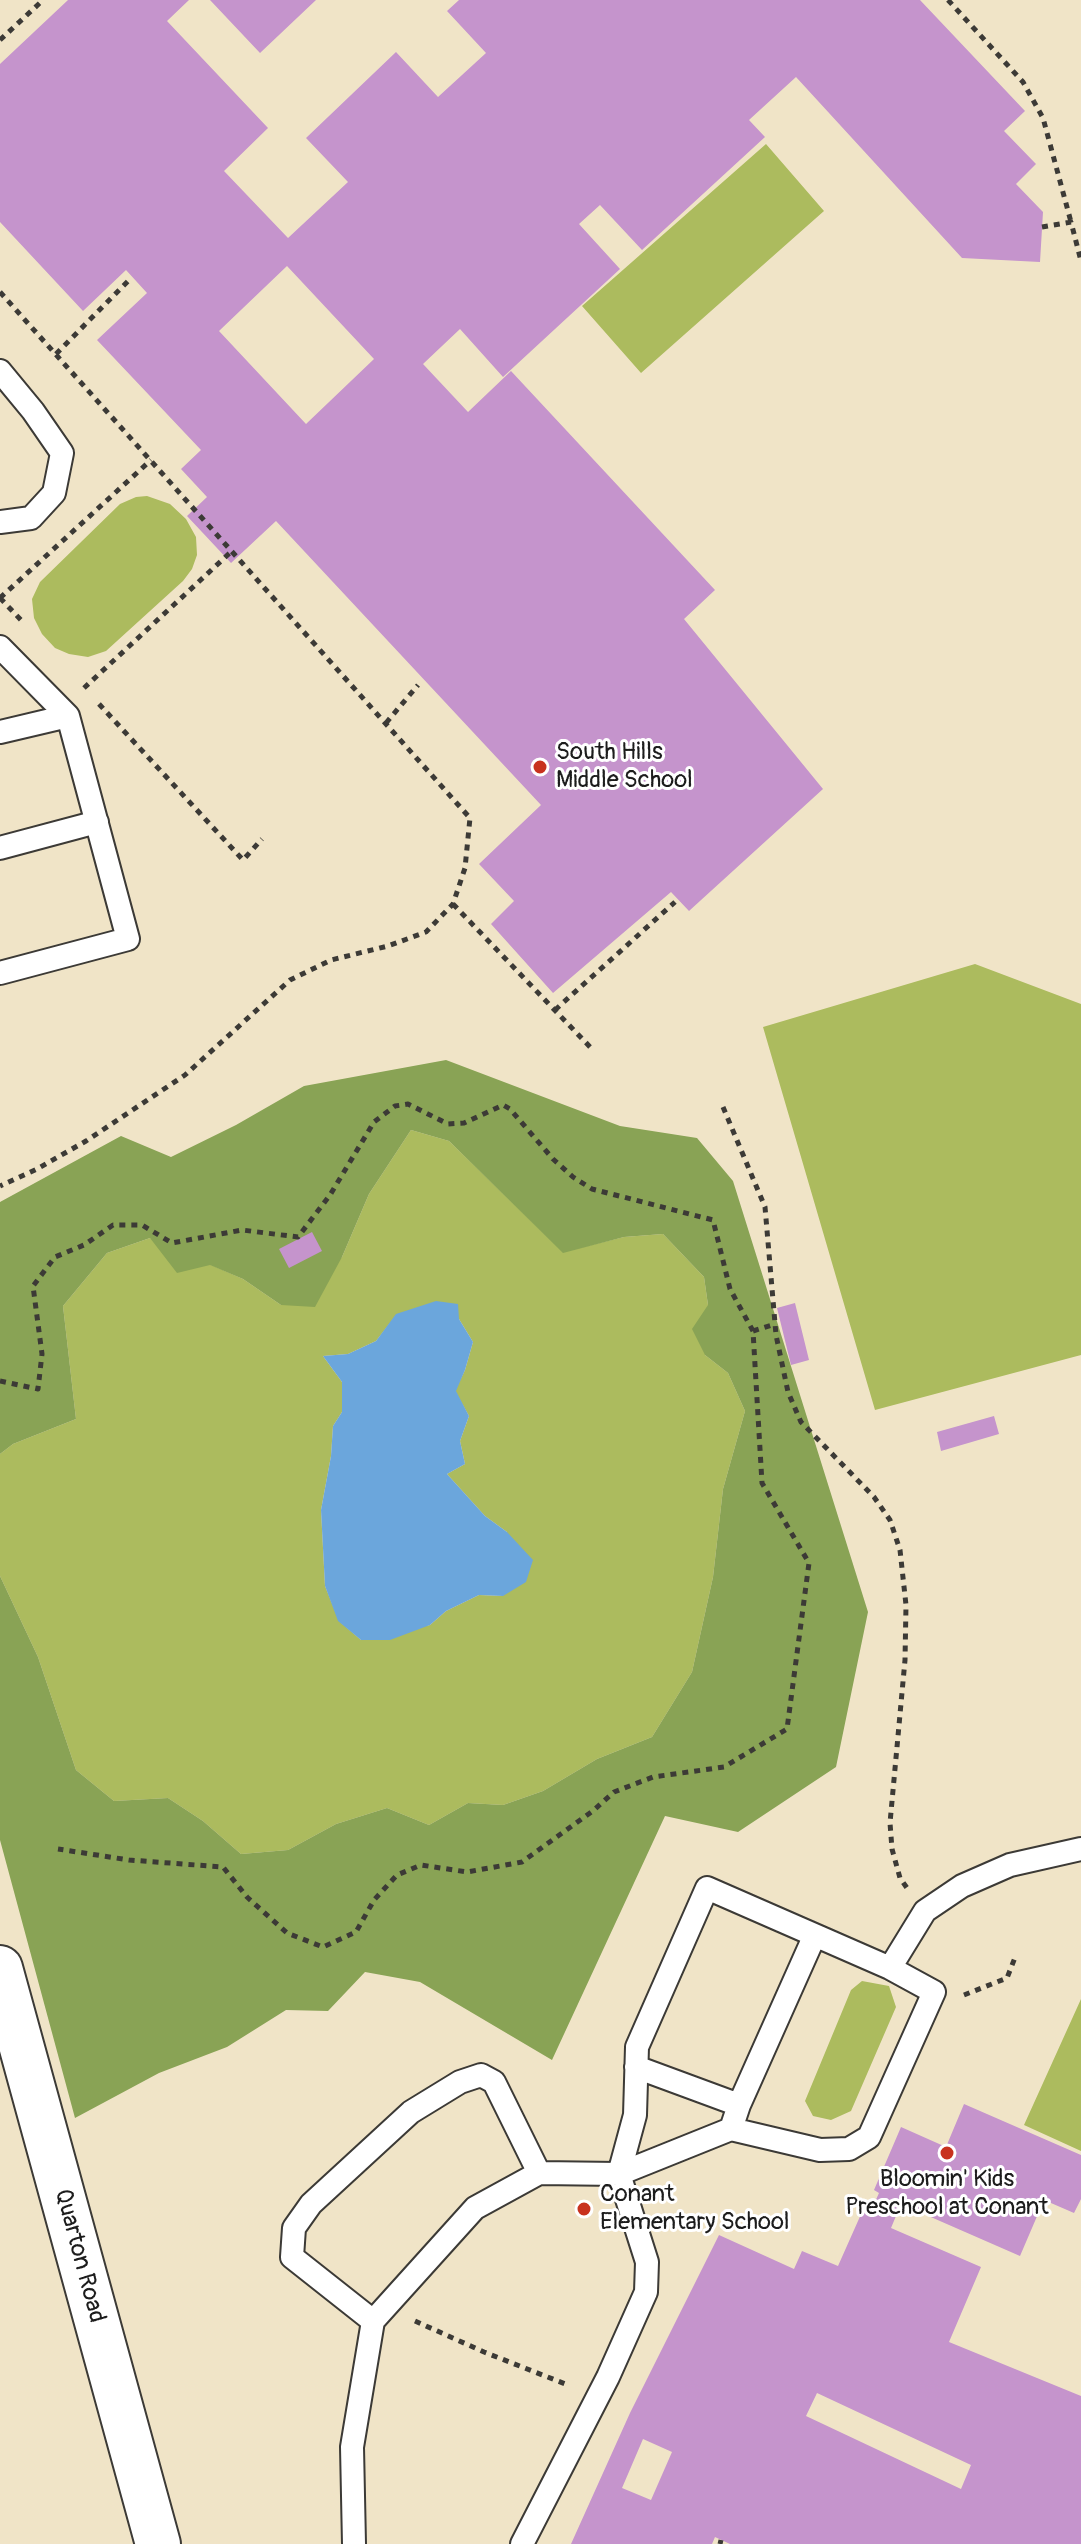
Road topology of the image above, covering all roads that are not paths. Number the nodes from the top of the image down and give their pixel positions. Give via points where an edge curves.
1 (0, 371) edge
2 (0, 522) edge
3 (0, 647) edge
4 (68, 716) junction
5 (0, 732) edge
6 (97, 822) junction
7 (0, 848) edge
8 (0, 973) edge
9 (1081, 1849) edge
10 (814, 1937) junction
11 (0, 1968) edge
12 (890, 1968) junction
13 (636, 2067) junction
14 (739, 2105) junction
15 (731, 2129) junction
16 (539, 2173) junction
17 (619, 2174) junction
18 (379, 2315) junction
19 (158, 2544) edge
20 (354, 2544) edge
21 (522, 2544) edge

1 - 2 lane via 62,453 54,493 31,518
3 - 4 lane
4 - 5 lane
4 - 6 lane
6 - 7 lane
6 - 8 lane via 128,939
9 - 12 lane via 1010,1865 962,1886 925,1911
10 - 12 lane
10 - 13 lane via 707,1888 637,2047
10 - 14 lane
11 - 19 street, Quarton Road
12 - 15 lane via 934,1992 869,2137 849,2149 820,2150
13 - 14 lane
13 - 17 lane via 635,2115
14 - 15 lane
15 - 17 lane
16 - 17 lane
16 - 18 lane via 475,2208
16 - 18 lane via 494,2082 481,2075 411,2112 311,2204 294,2228 292,2257
17 - 21 lane via 647,2262 646,2292
18 - 20 lane via 352,2447

